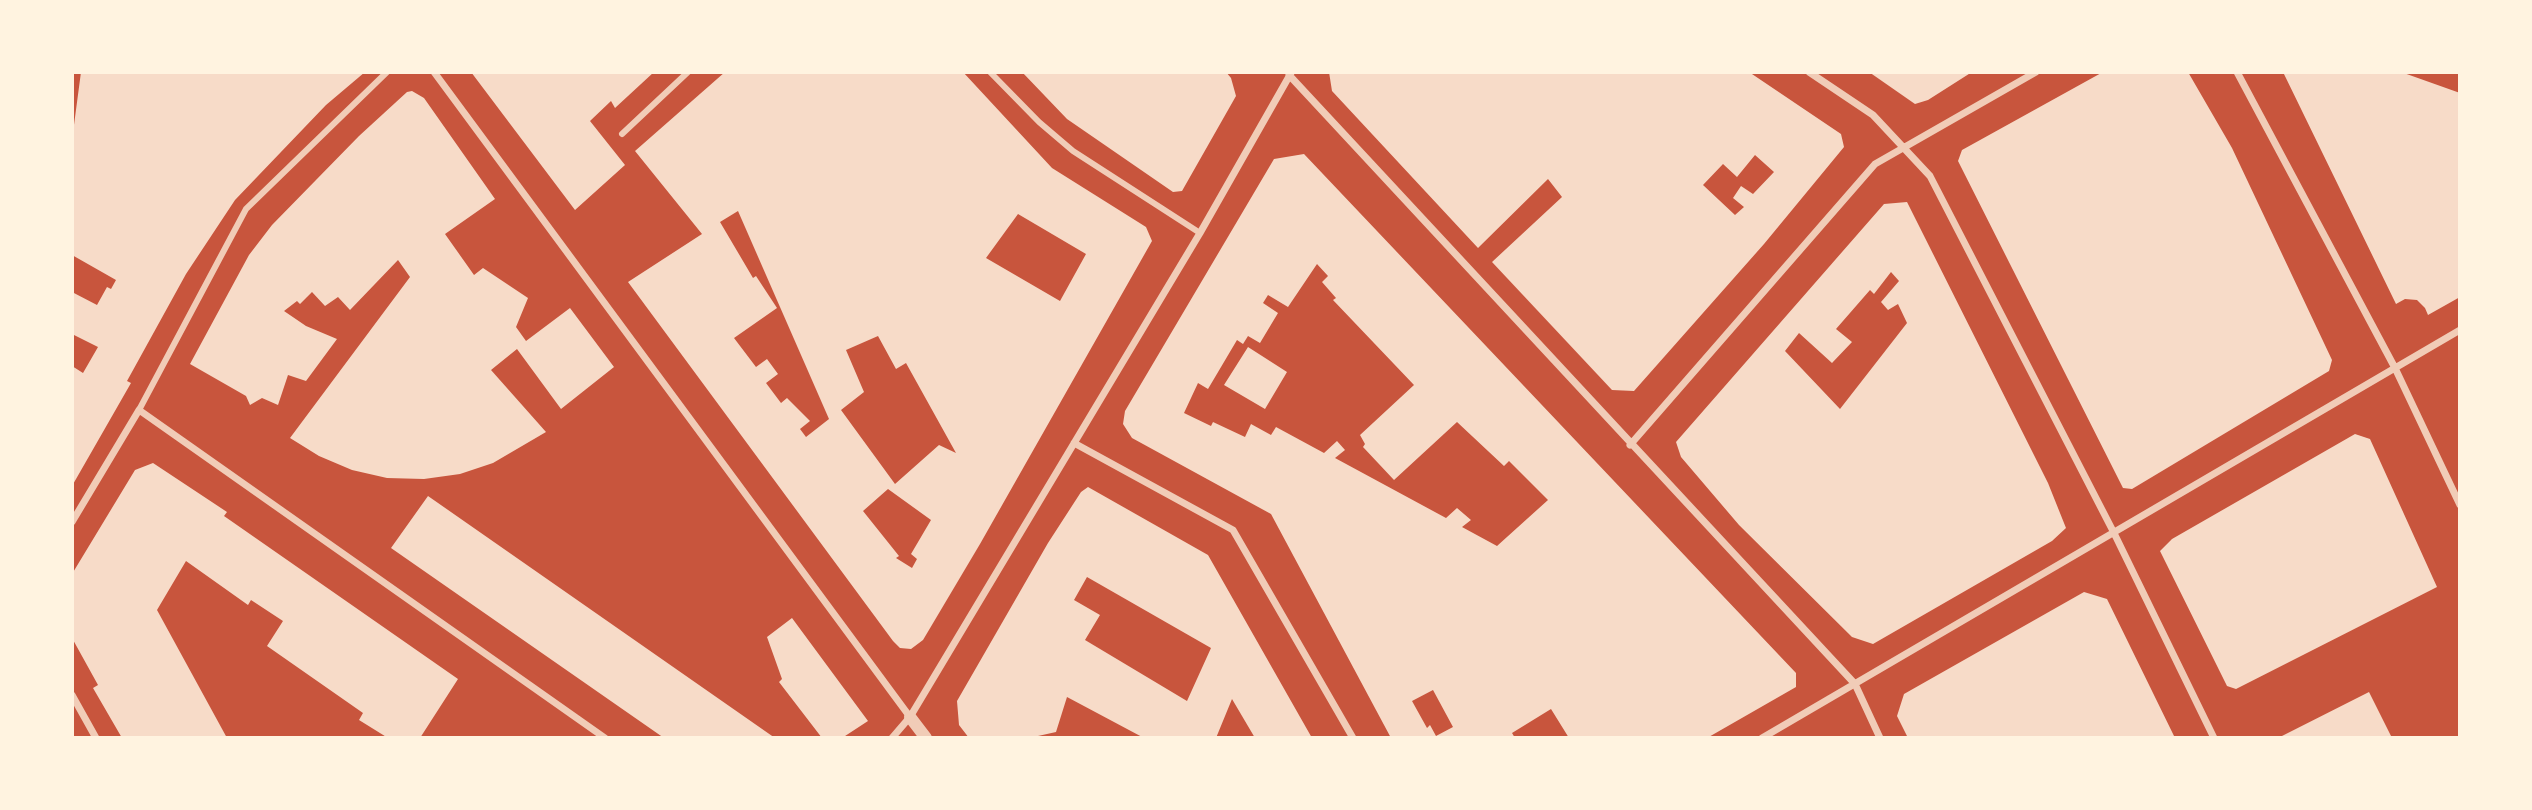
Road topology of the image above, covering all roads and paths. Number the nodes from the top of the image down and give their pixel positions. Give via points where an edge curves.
1 (387, 72) edge
2 (434, 72) edge
3 (688, 72) edge
4 (990, 72) edge
5 (1809, 72) edge
6 (2036, 72) edge
7 (2237, 72) edge
8 (1289, 73) edge
9 (622, 134) dead end
10 (1904, 148) junction
11 (1200, 233) junction
12 (2460, 330) edge
13 (2395, 368) junction
14 (139, 410) junction
15 (1074, 443) junction
16 (1630, 444) junction
17 (2460, 505) edge
18 (72, 522) edge
19 (2113, 533) junction
20 (1854, 684) junction
21 (72, 695) edge
22 (910, 717) junction
23 (96, 738) edge
24 (605, 738) edge
25 (892, 738) edge
26 (926, 738) edge
27 (1353, 738) edge
28 (1762, 738) edge
29 (1880, 738) edge
30 (2214, 738) edge

1 - 14 street via 246,209
2 - 22 street
3 - 9 street
4 - 11 street via 1073,151
5 - 10 street via 1873,115
6 - 10 street
7 - 13 street
8 - 11 street
8 - 16 street
10 - 16 street via 1875,164
10 - 19 street via 1930,176
11 - 15 street
12 - 13 street
13 - 17 street
13 - 19 street
14 - 18 street
14 - 24 street
15 - 22 street
15 - 27 street via 1233,530
16 - 20 street
19 - 20 street
19 - 30 street
20 - 28 street
20 - 29 street
21 - 23 street
22 - 25 street
22 - 26 street

